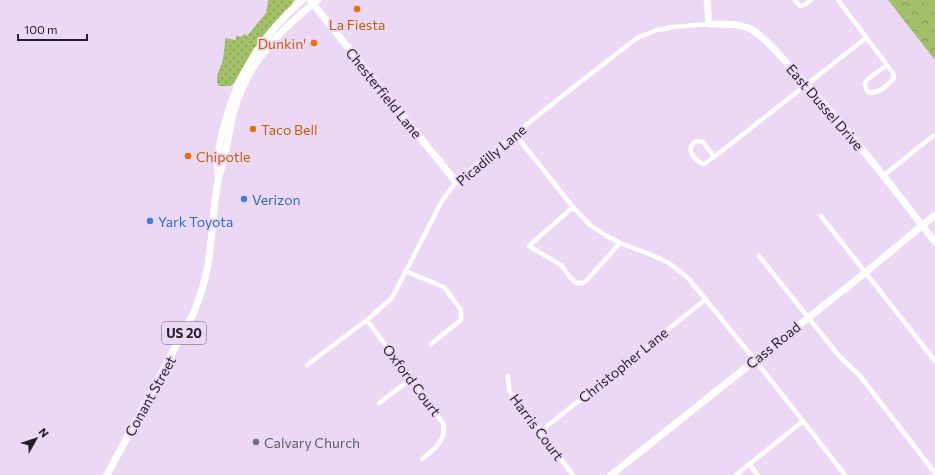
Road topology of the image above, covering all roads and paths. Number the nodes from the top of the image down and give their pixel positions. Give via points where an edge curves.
1 (302, 0) edge
2 (707, 0) edge
3 (795, 0) edge
4 (811, 0) edge
5 (838, 0) edge
6 (314, 1) edge
7 (710, 24) junction
8 (866, 38) junction
9 (887, 65) junction
10 (806, 84) junction
11 (515, 134) junction
12 (933, 136) dead end
13 (714, 157) junction
14 (218, 176) junction
15 (883, 176) junction
16 (456, 182) junction
17 (573, 207) junction
18 (935, 215) edge
19 (821, 216) dead end
20 (922, 225) junction
21 (935, 242) edge
22 (620, 243) junction
23 (759, 256) dead end
24 (405, 271) junction
25 (866, 272) junction
26 (706, 299) junction
27 (808, 317) junction
28 (367, 320) junction
29 (431, 344) dead end
30 (755, 360) junction
31 (935, 361) edge
32 (307, 365) dead end
33 (508, 376) dead end
34 (411, 379) junction
35 (379, 403) dead end
36 (803, 421) junction
37 (541, 431) junction
38 (422, 459) dead end
39 (750, 464) junction
40 (935, 473) edge
41 (107, 475) edge
42 (573, 475) edge
43 (611, 475) edge
44 (736, 475) edge
45 (758, 475) edge
46 (845, 475) edge

1 - 14 street, Conant Street via 278,23 256,51 241,76 220,139
2 - 7 street
3 - 4 street via 800,6
5 - 8 street
6 - 14 street, Conant Street / US 20 via 278,35 255,65 235,107
6 - 16 street, Chesterfield Lane
7 - 10 street, East Dussel Drive via 734,24 749,28 767,42
7 - 11 street, Picadilly Lane via 657,30 637,38
8 - 9 street
8 - 10 street
9 - 9 street via 894,78 877,92 868,92 865,83
10 - 13 street
10 - 15 street, East Dussel Drive
11 - 16 street, Picadilly Lane
11 - 17 street
12 - 15 street
13 - 13 street via 703,142 696,141 692,144 690,150 699,162 704,164
14 - 41 street, Conant Street / US 20 via 208,265 201,294 194,312
15 - 20 street, East Dussel Drive
16 - 24 street, Picadilly Lane via 442,201
17 - 22 street via 593,227
17 - 22 street via 529,246 561,265 576,283 583,283
18 - 20 street, Cass Road
19 - 25 street
20 - 21 street, East Dussel Drive
20 - 25 street, Cass Road
22 - 26 street via 669,263 688,278
23 - 27 street
24 - 28 street, Picadilly Lane via 392,298
24 - 29 street via 444,287 461,310 461,320
25 - 27 street, Cass Road
25 - 31 street
26 - 30 street
26 - 37 street, Christopher Lane
27 - 30 street, Cass Road
27 - 40 street via 839,356 860,376
28 - 32 street, Picadilly Lane
28 - 34 street, Oxford Court
30 - 36 street
30 - 43 street, Cass Road
33 - 37 street, Harris Court via 509,390
34 - 35 street
34 - 38 street, Oxford Court via 442,420 445,429 442,441
36 - 39 street
36 - 46 street
37 - 42 street, Harris Court
39 - 44 street
39 - 45 street

